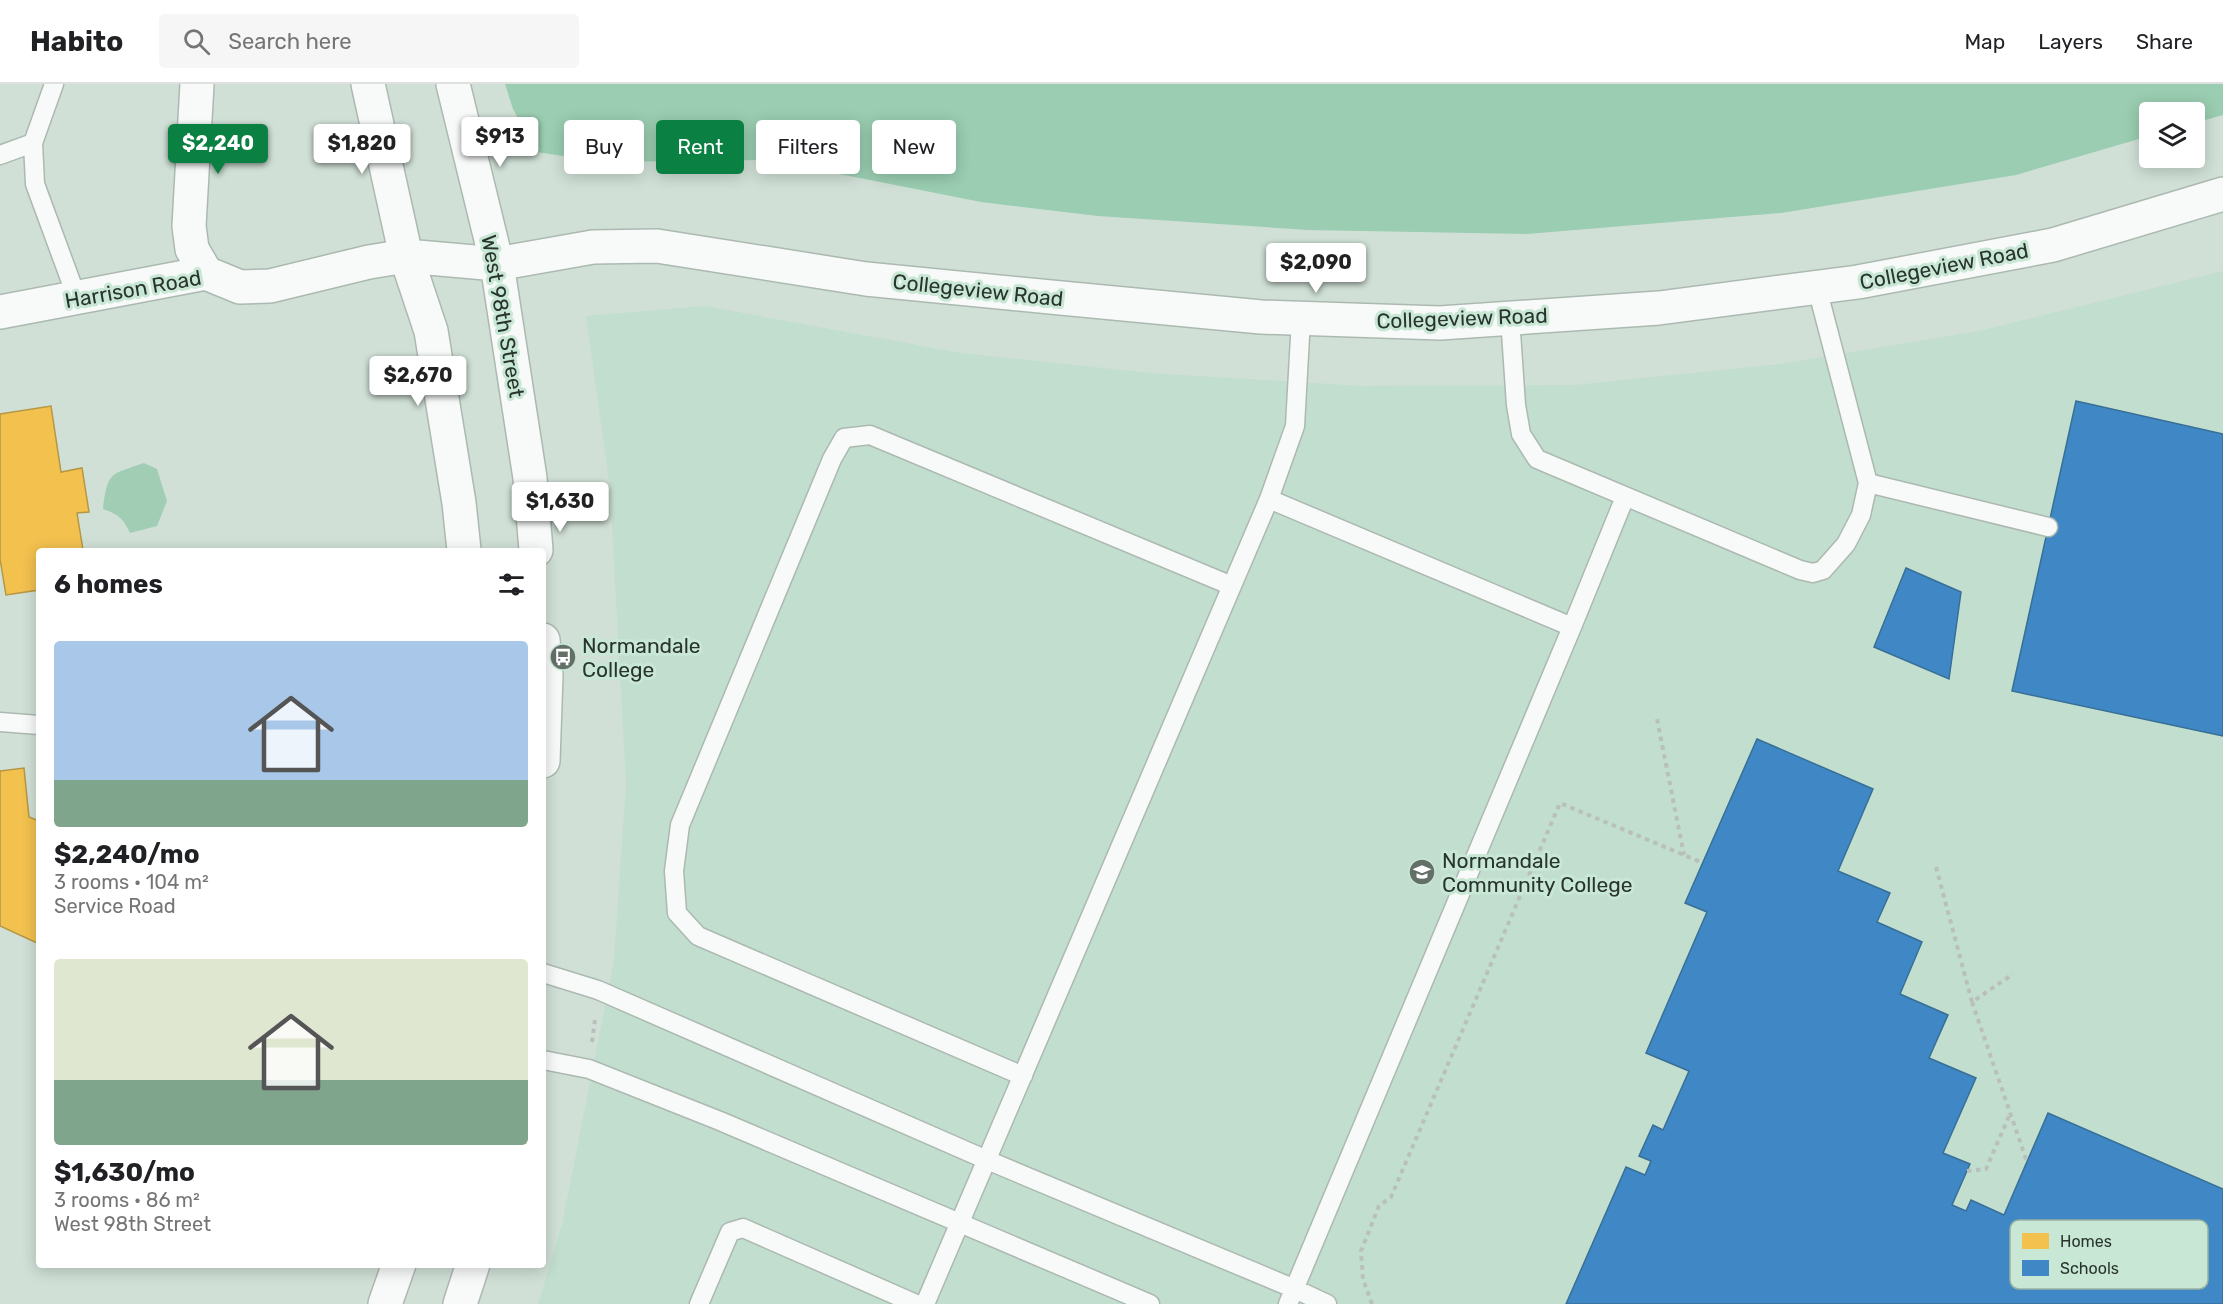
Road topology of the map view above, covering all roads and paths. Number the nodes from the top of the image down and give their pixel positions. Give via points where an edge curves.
1 (54, 84) edge
2 (197, 84) edge
3 (368, 84) edge
4 (453, 84) edge
5 (33, 143) junction
6 (0, 155) edge
7 (2223, 194) edge
8 (406, 256) junction
9 (497, 264) junction
10 (206, 273) junction
11 (1817, 288) junction
12 (77, 298) junction
13 (0, 312) edge
14 (1510, 318) junction
15 (1301, 319) junction
16 (1868, 483) junction
17 (1625, 497) junction
18 (1269, 499) junction
19 (2049, 526) dead end
20 (464, 548) edge
21 (536, 548) edge
22 (1232, 586) junction
23 (1572, 627) junction
24 (1657, 719) dead end
25 (0, 722) edge
26 (36, 725) edge
27 (1684, 855) junction
28 (1702, 863) dead end
29 (1936, 867) dead end
30 (546, 974) edge
31 (2013, 974) dead end
32 (1972, 1002) junction
33 (596, 1012) dead end
34 (592, 1046) dead end
35 (546, 1061) edge
36 (1023, 1076) junction
37 (2011, 1113) junction
38 (987, 1160) junction
39 (2028, 1162) dead end
40 (1967, 1171) dead end
41 (960, 1223) junction
42 (398, 1268) edge
43 (472, 1268) edge
44 (1292, 1296) edge
45 (385, 1304) edge
46 (460, 1304) edge
47 (699, 1304) edge
48 (916, 1304) edge
49 (925, 1304) edge
50 (1150, 1304) edge
51 (1327, 1304) edge
52 (1372, 1304) edge

1 - 5 lane
2 - 10 street via 189,226 192,249
3 - 8 street
4 - 9 street, West 98th Street
5 - 6 lane
5 - 12 lane via 35,184
7 - 11 street, Collegeview Road via 2053,245
8 - 9 street, Collegeview Road
8 - 10 street, Harrison Road via 270,286 240,286
8 - 20 street via 431,331
9 - 15 street, Collegeview Road via 593,247 657,246 866,279
9 - 21 street, West 98th Street via 530,477
10 - 12 street, Harrison Road
11 - 14 street, Collegeview Road via 1659,308
11 - 16 lane
12 - 13 street, Harrison Road
14 - 15 street, Collegeview Road via 1440,323
14 - 17 lane via 1521,434 1537,459
15 - 18 lane via 1295,426
16 - 17 lane via 1861,515 1846,544 1823,570 1813,573
16 - 19 lane
17 - 23 lane
18 - 22 lane
18 - 23 lane
22 - 36 lane
22 - 36 lane via 870,435 844,438 832,459 680,825 674,871 677,913 698,936
23 - 44 lane
24 - 27 path
25 - 26 lane
27 - 28 path
27 - 52 path via 1560,803 1391,1197 1379,1206 1361,1251
29 - 32 path
30 - 38 lane via 598,990
31 - 32 path
32 - 37 path
33 - 34 path
35 - 41 lane via 589,1069
36 - 38 lane
37 - 39 path
37 - 40 path via 1986,1169
38 - 41 lane
38 - 44 lane
41 - 49 lane
41 - 50 lane
42 - 45 street
43 - 46 street
44 - 51 lane
47 - 48 lane via 730,1232 743,1228

